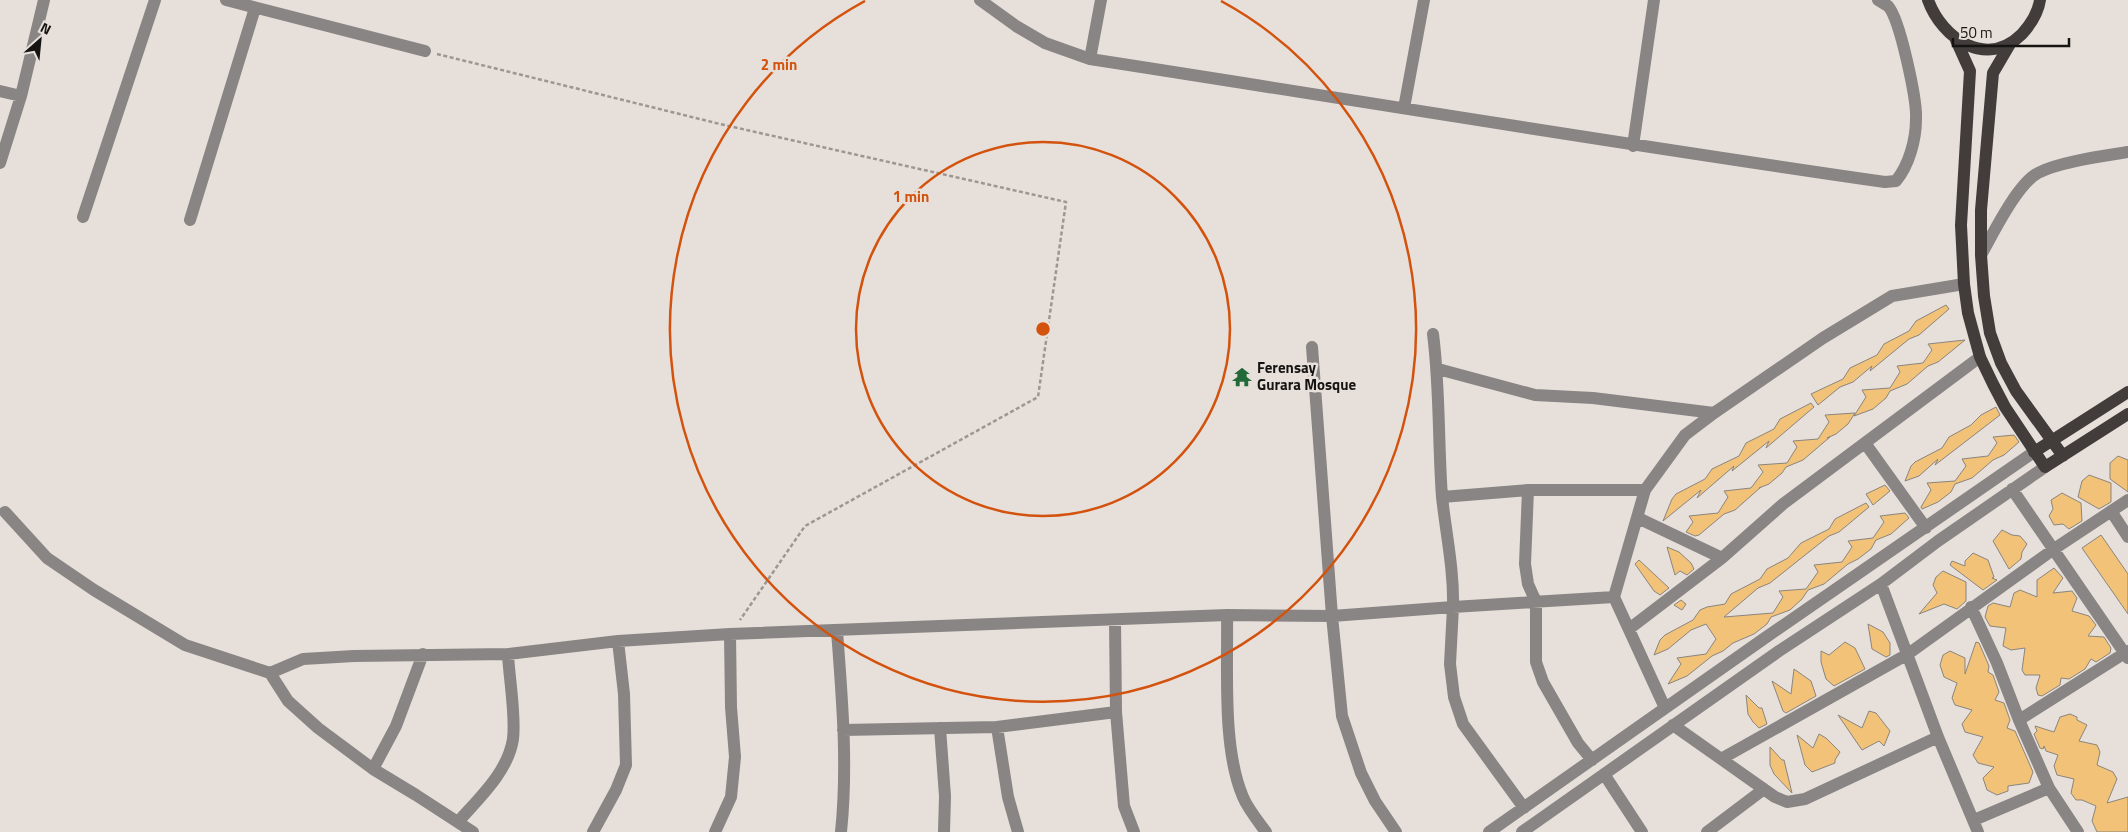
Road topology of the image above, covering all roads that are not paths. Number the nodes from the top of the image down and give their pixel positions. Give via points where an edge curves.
1 (44, 0) edge
2 (155, 0) edge
3 (226, 0) edge
4 (980, 0) edge
5 (1101, 0) edge
6 (1424, 0) edge
7 (1654, 0) edge
8 (1878, 0) edge
9 (1928, 0) edge
10 (2040, 0) edge
11 (255, 8) junction
12 (1956, 40) junction
13 (2010, 44) junction
14 (426, 51) road end
15 (1090, 59) junction
16 (0, 90) edge
17 (21, 96) junction
18 (1404, 108) junction
19 (1633, 146) junction
20 (2128, 152) edge
21 (0, 163) edge
22 (83, 216) dead end
23 (190, 220) dead end
24 (1981, 255) junction
25 (1964, 284) junction
26 (1433, 334) dead end
27 (1312, 347) dead end
28 (1980, 357) junction
29 (1438, 370) junction
30 (2128, 392) edge
31 (1714, 413) junction
32 (2128, 414) edge
33 (2052, 441) junction
34 (1865, 443) junction
35 (2034, 452) junction
36 (2063, 456) junction
37 (2046, 467) junction
38 (1528, 490) junction
39 (1645, 490) junction
40 (2012, 490) junction
41 (1442, 496) junction
42 (2128, 500) edge
43 (2111, 511) junction
44 (5, 512) dead end
45 (1638, 518) junction
46 (1926, 528) junction
47 (2128, 537) edge
48 (2054, 549) junction
49 (1722, 558) junction
50 (1881, 584) junction
51 (1614, 597) junction
52 (1536, 602) junction
53 (1453, 607) junction
54 (1971, 607) junction
55 (1227, 615) junction
56 (1332, 616) junction
57 (1115, 620) junction
58 (1629, 629) junction
59 (838, 631) junction
60 (730, 634) junction
61 (618, 641) junction
62 (423, 654) junction
63 (508, 654) junction
64 (1908, 654) junction
65 (2127, 654) edge
66 (270, 673) junction
67 (1665, 708) junction
68 (1116, 712) junction
69 (2019, 720) junction
70 (1673, 725) junction
71 (997, 727) junction
72 (940, 728) junction
73 (844, 730) junction
74 (1938, 736) junction
75 (1721, 759) junction
76 (1592, 760) junction
77 (373, 769) junction
78 (1604, 774) junction
79 (2049, 788) junction
80 (1764, 789) junction
81 (1524, 808) junction
82 (458, 822) junction
83 (1976, 826) edge
84 (1531, 830) edge
85 (473, 832) edge
86 (593, 832) edge
87 (715, 832) edge
88 (841, 832) edge
89 (944, 832) edge
90 (1018, 832) edge
91 (1134, 832) edge
92 (1266, 832) edge
93 (1396, 832) edge
94 (1488, 832) edge
95 (1642, 832) edge
96 (1707, 832) edge
97 (2078, 832) edge

1 - 17 street
2 - 22 street
3 - 11 street
4 - 15 street via 1045,43
5 - 15 street
6 - 18 street
7 - 19 street
8 - 19 street via 1888,6 1895,19 1911,78 1916,118 1904,170 1896,180 1885,182
9 - 12 main road via 1941,25
10 - 13 main road via 2031,24
11 - 14 street
11 - 23 street
12 - 13 main road via 1975,48 1994,49
12 - 25 main road via 1970,71 1961,225
13 - 24 main road via 1993,73 1981,210
15 - 18 street
16 - 17 street
17 - 21 street
18 - 19 street
20 - 24 street via 2037,173 2021,190
24 - 33 main road via 1990,333 2001,362 2016,391
25 - 28 main road
25 - 31 street via 1892,296 1823,338
26 - 29 street
27 - 56 street
28 - 34 street
28 - 35 main road via 2005,407
29 - 31 street via 1536,395 1593,398
29 - 41 street
30 - 33 main road
31 - 39 street via 1685,435
32 - 36 main road
33 - 35 main road
33 - 36 main road
34 - 46 street
34 - 49 street via 1783,504
35 - 37 main road
35 - 46 street
36 - 37 main road
37 - 40 street
38 - 39 street
38 - 41 street
38 - 52 street via 1526,564 1528,584
39 - 45 street
40 - 48 street
40 - 50 street
41 - 53 street via 1454,582
42 - 43 street
43 - 47 street
43 - 48 street
44 - 66 street via 47,558 102,596 185,645
45 - 49 street
45 - 51 street
46 - 67 street
48 - 54 street
48 - 65 street
49 - 58 street
50 - 64 street
50 - 70 street
51 - 52 street
51 - 58 street
52 - 53 street
52 - 76 street via 1536,662 1543,682 1578,743
53 - 56 street
53 - 81 street via 1450,664 1454,697 1463,724
54 - 64 street
54 - 69 street
55 - 56 street
55 - 57 street
55 - 92 street via 1229,731 1233,765 1243,798
56 - 93 street via 1342,716 1350,746 1375,801
57 - 59 street
57 - 68 street
58 - 67 street
59 - 60 street
59 - 73 street
60 - 61 street
60 - 87 street via 730,707 735,757 732,797
61 - 63 street
61 - 86 street via 626,765
62 - 63 street
62 - 66 street via 303,659
62 - 77 street via 396,726
63 - 82 street via 513,738 496,777
64 - 74 street
64 - 75 street
65 - 69 street
66 - 77 street via 288,701
67 - 76 street
68 - 71 street
68 - 91 street via 1124,806
69 - 79 street
70 - 75 street
70 - 78 street
71 - 72 street
71 - 90 street via 1008,797
72 - 73 street
72 - 89 street
73 - 88 street
74 - 80 street via 1796,802 1786,802
74 - 83 street
75 - 80 street
76 - 81 street
77 - 82 street
78 - 84 street
78 - 95 street
79 - 83 street
79 - 97 street
80 - 96 street
81 - 94 street
82 - 85 street

